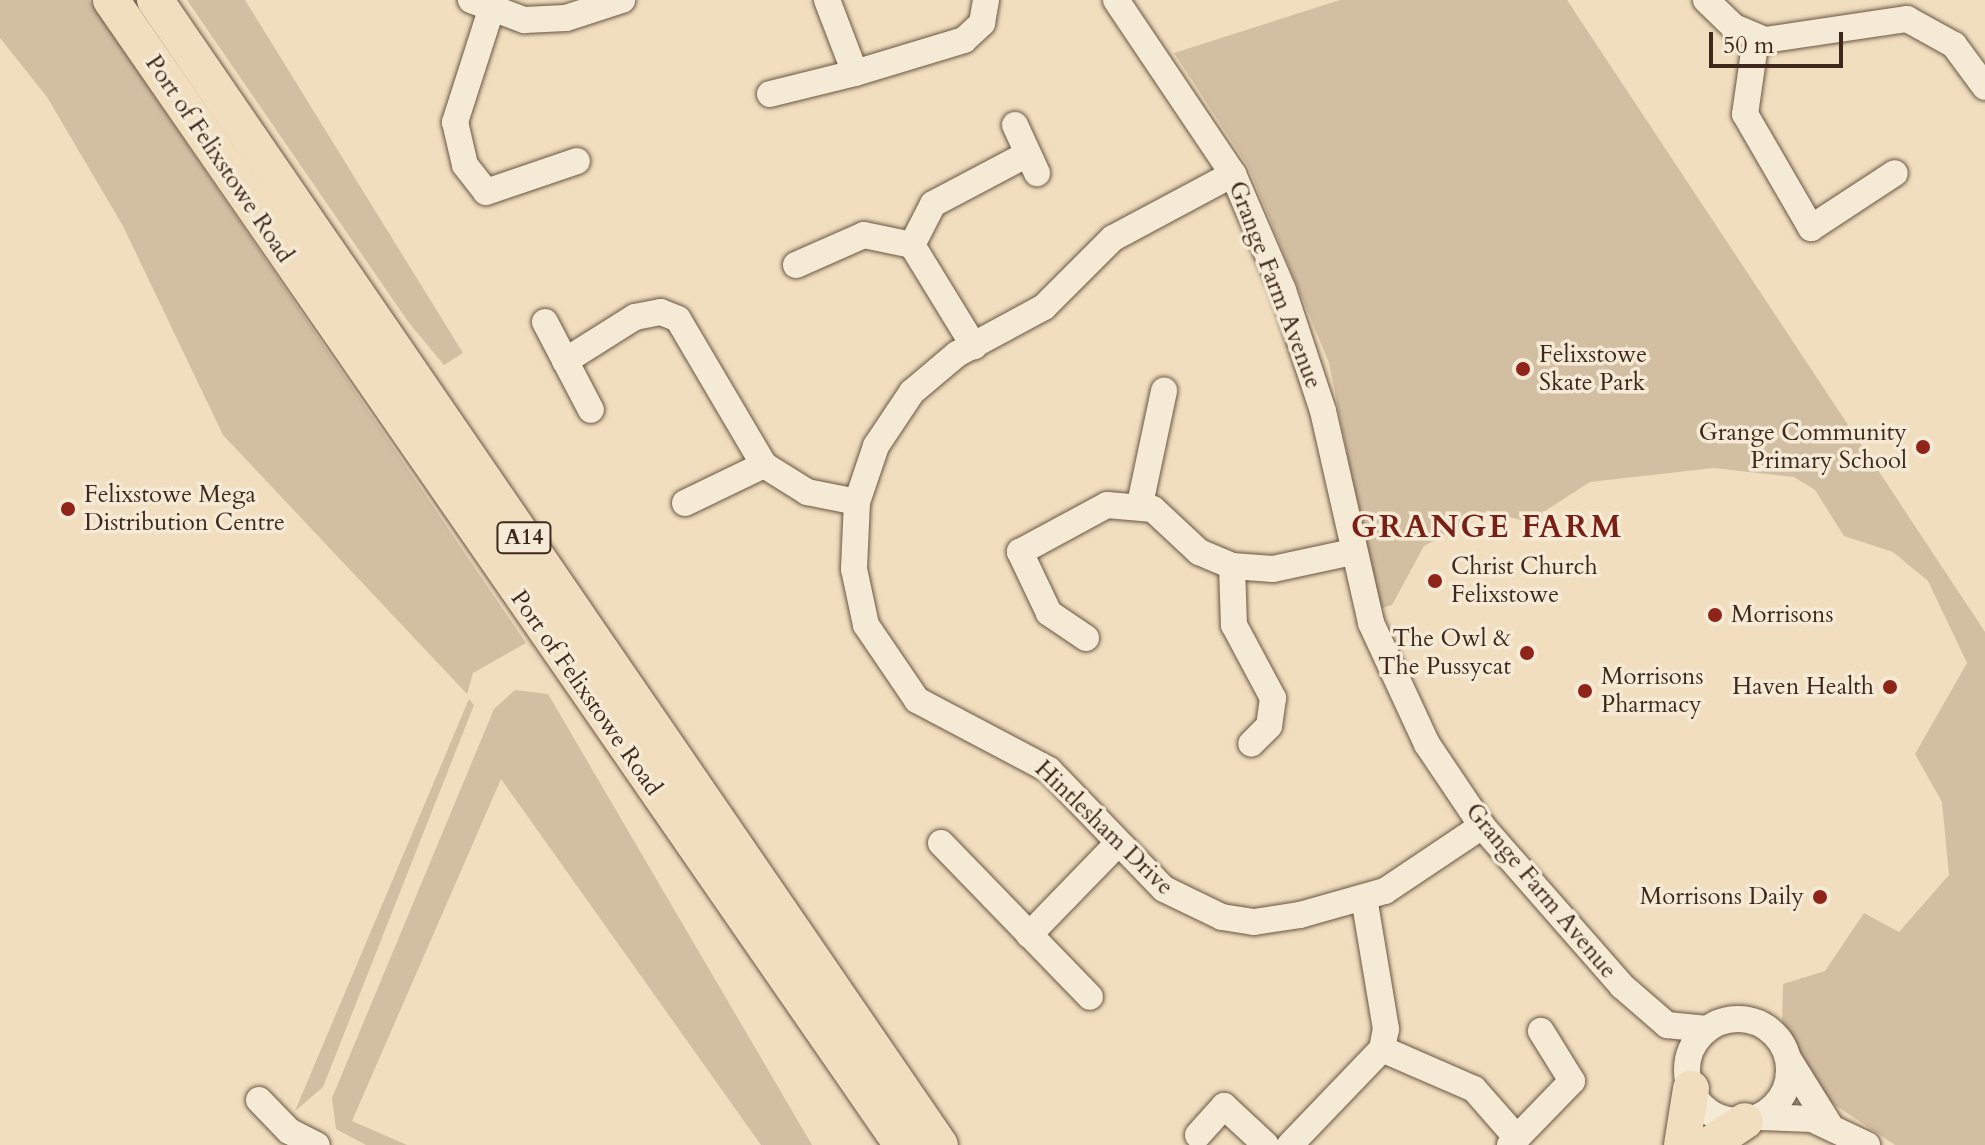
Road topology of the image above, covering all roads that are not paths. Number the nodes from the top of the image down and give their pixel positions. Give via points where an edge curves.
1 (111, 0) edge
2 (155, 0) edge
3 (622, 0) edge
4 (827, 0) edge
5 (986, 0) edge
6 (1116, 0) edge
7 (1706, 0) edge
8 (481, 5) edge
9 (1908, 10) edge
10 (1756, 38) junction
11 (855, 73) junction
12 (1985, 87) edge
13 (770, 94) dead end
14 (1015, 125) dead end
15 (577, 161) dead end
16 (1895, 173) dead end
17 (1233, 174) junction
18 (912, 245) junction
19 (796, 265) dead end
20 (545, 322) dead end
21 (974, 346) junction
22 (565, 361) junction
23 (1164, 391) dead end
24 (591, 410) dead end
25 (764, 465) junction
26 (857, 502) junction
27 (685, 503) dead end
28 (1140, 504) junction
29 (1352, 552) junction
30 (1232, 566) junction
31 (1086, 638) dead end
32 (1251, 744) dead end
33 (1482, 826) junction
34 (941, 843) dead end
35 (1118, 843) junction
36 (1364, 898) junction
37 (1029, 935) junction
38 (766, 954) junction
39 (1090, 997) dead end
40 (1667, 1025) junction
41 (1707, 1029) junction
42 (1541, 1031) dead end
43 (1382, 1049) junction
44 (1789, 1058) junction
45 (893, 1076) junction
46 (1689, 1082) junction
47 (259, 1100) dead end
48 (1753, 1119) junction
49 (1829, 1124) junction
50 (1198, 1135) dead end
51 (1514, 1142) edge
52 (317, 1145) edge
53 (877, 1145) edge
54 (902, 1145) edge
55 (940, 1145) edge
56 (962, 1145) edge
57 (1266, 1145) edge
58 (1290, 1145) edge
59 (1682, 1145) edge
60 (1709, 1145) edge
61 (1867, 1145) edge

1 - 38 highway, Port of Felixstowe Road / A14
2 - 45 highway, Port of Felixstowe Road / A14
3 - 8 street via 556,19 524,20
4 - 11 street
5 - 11 street via 982,23 964,40
6 - 17 street, Grange Farm Avenue
7 - 10 street
8 - 15 street via 455,122 465,165 486,192
9 - 10 street via 1783,40
9 - 12 street via 1954,45
10 - 16 street via 1745,114 1811,228
11 - 13 street
14 - 18 street via 1033,164 933,204
17 - 21 street, Hintlesham Drive via 1113,238 1044,307
17 - 29 street, Grange Farm Avenue via 1309,359
18 - 19 street via 864,235
18 - 21 street via 932,266
20 - 22 street
21 - 26 street, Hintlesham Drive via 940,366 898,411
22 - 24 street
22 - 25 street via 635,317 661,312 678,319
23 - 28 street
25 - 26 street via 807,492
25 - 27 street
26 - 35 street, Hintlesham Drive via 859,604 894,674 932,712 1049,770
28 - 30 street via 1199,552
28 - 31 street via 1107,505 1020,552 1049,613
29 - 30 street via 1273,569
29 - 33 street, Grange Farm Avenue via 1391,673
30 - 32 street via 1234,625 1273,698 1269,726
33 - 36 street, Hintlesham Drive via 1407,881
33 - 40 street, Grange Farm Avenue via 1581,942
34 - 37 street
35 - 36 street, Hintlesham Drive via 1164,889 1222,917 1254,922
35 - 37 street
36 - 43 street via 1386,1029
37 - 39 street
38 - 53 highway
38 - 54 highway, Port of Felixstowe Road / A14
40 - 41 street
40 - 46 street, Grange Farm Avenue
41 - 44 street via 1725,1020 1762,1024
41 - 46 street
42 - 51 street via 1572,1081
43 - 51 street via 1474,1089
43 - 58 street
44 - 48 street via 1787,1086
44 - 49 street
45 - 55 highway, Port of Felixstowe Road / A14
45 - 56 highway
46 - 48 street via 1712,1114
46 - 59 highway
47 - 52 street via 289,1131
48 - 49 street
48 - 60 highway
49 - 61 street
50 - 57 street via 1224,1106

